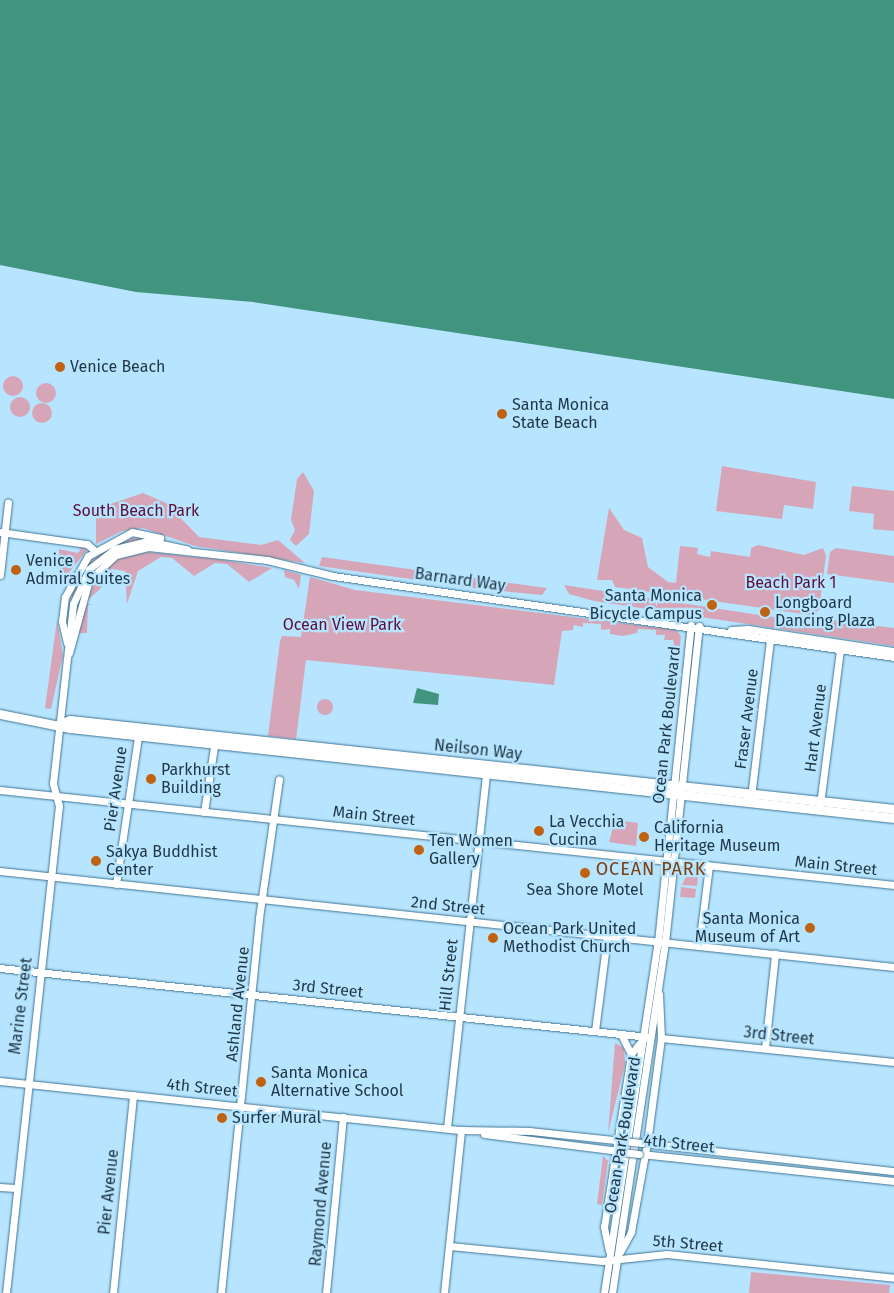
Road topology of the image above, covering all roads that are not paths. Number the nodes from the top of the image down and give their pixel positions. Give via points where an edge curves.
1 (8, 502) dead end
2 (3, 532) edge
3 (179, 544) junction
4 (188, 549) junction
5 (94, 550) junction
6 (0, 575) edge
7 (695, 626) junction
8 (731, 630) junction
9 (770, 639) junction
10 (840, 649) junction
11 (68, 650) junction
12 (894, 651) edge
13 (894, 657) edge
14 (0, 714) edge
15 (59, 724) junction
16 (139, 732) junction
17 (215, 740) junction
18 (487, 769) junction
19 (279, 779) dead end
20 (0, 790) edge
21 (678, 791) junction
22 (56, 796) junction
23 (751, 798) junction
24 (128, 802) junction
25 (820, 806) junction
26 (894, 809) edge
27 (204, 812) junction
28 (894, 818) edge
29 (273, 819) junction
30 (478, 841) junction
31 (669, 861) junction
32 (709, 866) junction
33 (0, 871) edge
34 (50, 877) junction
35 (116, 884) junction
36 (894, 885) edge
37 (264, 900) junction
38 (469, 922) junction
39 (607, 937) junction
40 (661, 942) junction
41 (700, 945) junction
42 (775, 954) junction
43 (894, 967) edge
44 (0, 968) edge
45 (38, 972) junction
46 (659, 988) junction
47 (253, 995) junction
48 (459, 1017) junction
49 (595, 1031) junction
50 (621, 1034) junction
51 (649, 1037) junction
52 (661, 1038) junction
53 (765, 1048) junction
54 (631, 1054) junction
55 (894, 1062) edge
56 (0, 1080) edge
57 (26, 1083) junction
58 (133, 1095) junction
59 (241, 1106) junction
60 (342, 1117) junction
61 (447, 1128) junction
62 (461, 1130) junction
63 (621, 1141) junction
64 (644, 1143) junction
65 (619, 1151) junction
66 (642, 1154) junction
67 (894, 1171) edge
68 (894, 1181) edge
69 (0, 1187) edge
70 (16, 1188) junction
71 (450, 1246) junction
72 (610, 1258) junction
73 (618, 1258) junction
74 (894, 1278) edge
75 (3, 1281) edge
76 (6, 1293) edge
77 (113, 1293) edge
78 (221, 1293) edge
79 (326, 1293) edge
80 (444, 1293) edge
81 (604, 1293) edge
82 (612, 1293) edge

1 - 2 street
2 - 5 street via 87,544
2 - 6 street
3 - 4 street, Barnard Way
3 - 5 street, Barnard Way via 132,532
3 - 11 street, Barnard Way via 135,542 94,564 75,597
4 - 7 street, Barnard Way via 268,560 333,576
4 - 11 street, Barnard Way via 138,548 103,564 82,596
5 - 11 street, Barnard Way via 75,572 65,597 62,621
7 - 8 street, Barnard Way
7 - 21 street, Ocean Park Boulevard
8 - 9 street, Barnard Way
8 - 12 street, Barnard Way via 748,629
9 - 10 street, Barnard Way
9 - 23 street, Fraser Avenue
10 - 13 street, Barnard Way
10 - 25 street, Hart Avenue
11 - 15 street, Barnard Way
14 - 15 main road, Neilson Way
15 - 16 main road, Neilson Way via 70,720
15 - 22 street, Marine Street
16 - 17 main road, Neilson Way
16 - 24 street, Pier Avenue
17 - 18 main road, Neilson Way
17 - 27 street
18 - 21 main road, Neilson Way
18 - 30 street, Hill Street
19 - 29 street, Ashland Avenue
20 - 22 street, Main Street
21 - 23 main road, Neilson Way
21 - 31 street, Ocean Park Boulevard
22 - 24 street, Main Street
22 - 34 street, Marine Street via 59,806
23 - 25 main road, Neilson Way
24 - 27 street, Main Street
24 - 35 street, Pier Avenue
25 - 26 main road, Neilson Way
25 - 28 main road, Neilson Way
27 - 29 street, Main Street
29 - 30 street, Main Street
29 - 37 street, Ashland Avenue
30 - 31 street, Main Street
30 - 38 street, Hill Street
31 - 32 street, Main Street
31 - 40 street, Ocean Park Boulevard
32 - 36 street, Main Street
32 - 41 street
33 - 34 street, 2nd Street
34 - 35 street, 2nd Street
34 - 45 street, Marine Street
35 - 37 street, 2nd Street
37 - 38 street, 2nd Street
37 - 47 street, Ashland Avenue
38 - 39 street, 2nd Street
38 - 48 street, Hill Street
39 - 40 street, 2nd Street
39 - 49 street
40 - 41 street, 2nd Street
40 - 46 street, Ocean Park Boulevard
40 - 51 street, Ocean Park Boulevard
41 - 42 street, 2nd Street
42 - 43 street, 2nd Street
42 - 53 street
44 - 45 street, 3rd Street
45 - 47 street, 3rd Street
45 - 57 street, Marine Street
46 - 51 street, Ocean Park Boulevard
46 - 52 street, Ocean Park Boulevard
47 - 48 street, 3rd Street
47 - 59 street, Ashland Avenue
48 - 49 street, 3rd Street
48 - 61 street, Hill Street
49 - 50 street, 3rd Street
50 - 51 street, 3rd Street
50 - 54 street, Ocean Park Boulevard
51 - 54 street, Ocean Park Boulevard
51 - 72 street, Ocean Park Boulevard
51 - 73 street, Ocean Park Boulevard
52 - 53 street, 3rd Street
52 - 64 street, Ocean Park Boulevard
53 - 55 street, 3rd Street
54 - 63 street, Ocean Park Boulevard
56 - 57 street, 4th Street
57 - 58 street, 4th Street
57 - 70 street, Marine Street
58 - 59 street, 4th Street
58 - 77 street, Pier Avenue
59 - 60 street, 4th Street
59 - 78 street, Ashland Avenue
60 - 61 street, 4th Street
60 - 79 street, Raymond Avenue
61 - 62 street, 4th Street
62 - 63 street, 4th Street via 530,1131
62 - 65 street, 4th Street
62 - 71 street
63 - 64 street, 4th Street, bridge
63 - 65 street, Ocean Park Boulevard
64 - 66 street, Ocean Park Boulevard
64 - 67 street, 4th Street
65 - 66 street, 4th Street, bridge
65 - 72 street, Ocean Park Boulevard via 604,1227
66 - 68 street, 4th Street
66 - 73 street, Ocean Park Boulevard via 631,1232
69 - 70 street
70 - 75 street, Marine Street
71 - 72 street, 5th Street
71 - 80 street
72 - 73 street, 5th Street
72 - 81 street, Ocean Park Boulevard
73 - 74 street, 5th Street via 668,1254
73 - 82 street, Ocean Park Boulevard
75 - 76 street, Marine Street

